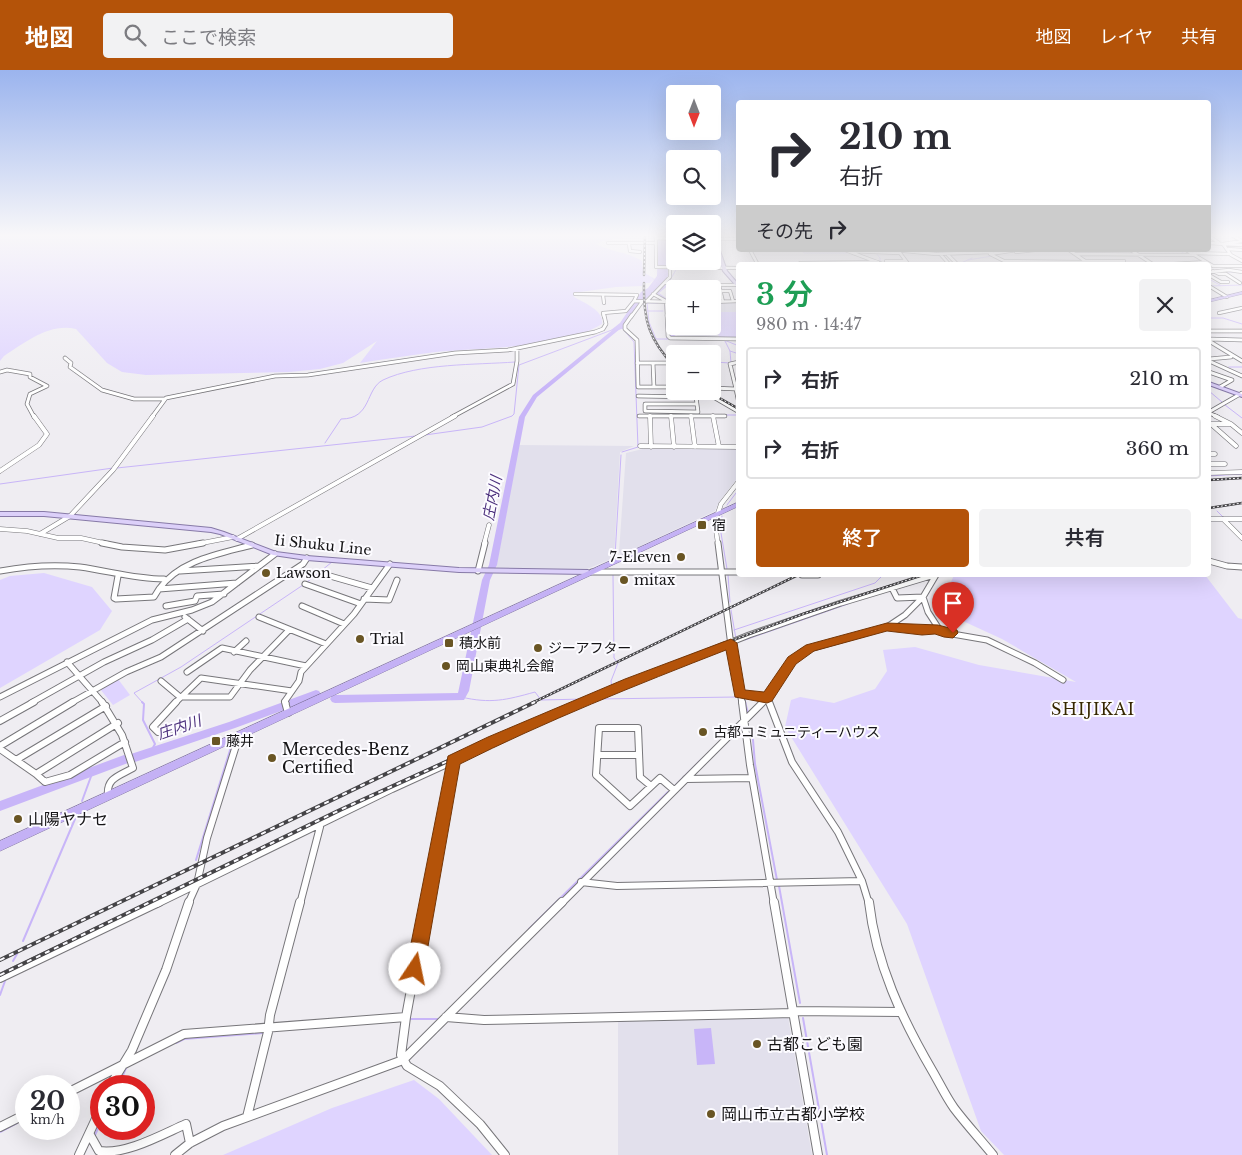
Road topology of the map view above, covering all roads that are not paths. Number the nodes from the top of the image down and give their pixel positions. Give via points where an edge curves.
1 (663, 287) edge
2 (1211, 287) edge
3 (721, 290) edge
4 (1242, 293) edge
5 (575, 294) dead end
6 (654, 294) junction
7 (721, 294) edge
8 (603, 295) junction
9 (722, 297) joint
10 (1227, 297) junction
11 (635, 301) junction
12 (666, 301) edge
13 (733, 301) joint
14 (1211, 301) edge
15 (643, 302) junction
16 (666, 302) edge
17 (723, 302) joint
18 (604, 303) dead end
19 (1242, 308) edge
20 (1220, 314) dead end
21 (1211, 331) edge
22 (1242, 331) edge
23 (670, 335) edge
24 (736, 339) edge
25 (1211, 340) edge
26 (1242, 340) edge
27 (1211, 341) edge
28 (517, 348) junction
29 (1234, 356) junction
30 (65, 358) dead end
31 (1211, 359) edge
32 (1211, 360) edge
33 (1242, 361) edge
34 (736, 362) edge
35 (637, 363) junction
36 (653, 363) junction
37 (666, 363) edge
38 (1211, 370) edge
39 (0, 372) edge
40 (1242, 376) edge
41 (1211, 384) edge
42 (736, 385) edge
43 (654, 387) junction
44 (666, 387) edge
45 (1220, 387) junction
46 (721, 388) edge
47 (736, 389) edge
48 (1241, 394) edge
49 (638, 396) dead end
50 (666, 396) edge
51 (165, 398) junction
52 (696, 400) edge
53 (716, 400) edge
54 (697, 404) junction
55 (736, 410) edge
56 (1211, 411) edge
57 (1211, 413) edge
58 (639, 416) dead end
59 (650, 416) junction
60 (671, 416) junction
61 (691, 416) junction
62 (713, 416) junction
63 (725, 416) dead end
64 (1230, 423) junction
65 (1242, 433) edge
66 (640, 446) dead end
67 (651, 446) junction
68 (1236, 446) dead end
69 (674, 447) junction
70 (695, 447) junction
71 (719, 447) junction
72 (736, 447) edge
73 (1211, 454) edge
74 (1215, 454) dead end
75 (1211, 464) edge
76 (1225, 464) dead end
77 (0, 471) edge
78 (1242, 472) edge
79 (1211, 473) edge
80 (736, 485) edge
81 (721, 504) junction
82 (736, 505) edge
83 (730, 508) junction
84 (718, 513) junction
85 (0, 514) edge
86 (70, 516) junction
87 (1211, 519) edge
88 (1223, 519) junction
89 (1242, 519) edge
90 (489, 525) dead end
91 (0, 528) edge
92 (40, 534) junction
93 (235, 538) junction
94 (1242, 538) edge
95 (252, 545) junction
96 (275, 554) junction
97 (307, 558) junction
98 (1211, 562) edge
99 (390, 564) junction
100 (260, 566) junction
101 (1242, 567) edge
102 (0, 571) edge
103 (177, 571) junction
104 (481, 571) junction
105 (568, 572) junction
106 (588, 572) junction
107 (723, 572) junction
108 (736, 572) edge
109 (118, 576) junction
110 (330, 576) dead end
111 (929, 577) edge
112 (934, 577) edge
113 (164, 579) junction
114 (397, 580) dead end
115 (571, 581) junction
116 (237, 584) junction
117 (305, 584) dead end
118 (372, 588) junction
119 (159, 589) junction
120 (893, 589) junction
121 (225, 594) junction
122 (923, 597) junction
123 (363, 602) junction
124 (166, 606) dead end
125 (302, 606) dead end
126 (179, 613) junction
127 (259, 617) dead end
128 (188, 619) junction
129 (344, 624) junction
130 (887, 627) junction
131 (289, 630) junction
132 (938, 630) junction
133 (203, 631) junction
134 (246, 641) dead end
135 (734, 642) junction
136 (326, 644) junction
137 (234, 652) junction
138 (261, 657) junction
139 (66, 662) junction
140 (306, 666) junction
141 (187, 672) dead end
142 (80, 676) junction
143 (1063, 680) dead end
144 (161, 681) dead end
145 (237, 684) junction
146 (94, 689) junction
147 (292, 691) junction
148 (742, 694) junction
149 (0, 697) edge
150 (180, 697) junction
151 (767, 698) junction
152 (106, 706) junction
153 (286, 707) junction
154 (0, 721) edge
155 (745, 721) junction
156 (118, 723) junction
157 (194, 723) dead end
158 (239, 736) junction
159 (125, 742) junction
160 (0, 747) edge
161 (598, 755) junction
162 (639, 755) junction
163 (16, 760) junction
164 (453, 760) junction
165 (36, 774) junction
166 (752, 778) junction
167 (686, 779) junction
168 (652, 786) junction
169 (674, 790) junction
170 (108, 796) junction
171 (319, 824) junction
172 (0, 846) edge
173 (862, 880) junction
174 (581, 882) junction
175 (775, 882) junction
176 (197, 884) junction
177 (0, 978) edge
178 (792, 1012) junction
179 (902, 1012) junction
180 (406, 1017) junction
181 (446, 1017) junction
182 (269, 1028) junction
183 (403, 1060) junction
184 (125, 1063) junction
185 (117, 1075) edge
186 (80, 1086) edge
187 (247, 1117) junction
188 (15, 1120) edge
189 (0, 1127) edge
190 (90, 1135) edge
191 (155, 1137) edge
192 (93, 1140) edge
193 (147, 1140) edge
194 (190, 1143) junction
195 (79, 1155) edge
196 (174, 1155) edge
197 (506, 1155) edge
198 (818, 1155) edge
199 (993, 1155) edge

1 - 6 street
2 - 10 street
3 - 13 street via 730,290
4 - 10 highway
5 - 8 street
6 - 12 street
6 - 15 street
7 - 9 street
8 - 11 street via 637,295
8 - 18 street
9 - 17 street
10 - 14 highway
11 - 15 street
11 - 28 street via 627,310 604,313 605,326 600,331
13 - 17 street
15 - 16 street
15 - 35 street via 625,325 637,340
19 - 20 street
21 - 22 street
23 - 24 street via 670,338
25 - 26 street
27 - 29 street
28 - 51 street via 455,353 308,375 276,376
28 - 93 street via 519,360 514,384
29 - 31 street
29 - 33 street
30 - 51 street via 71,363 70,367 99,388 134,399
32 - 40 street
34 - 42 street via 731,363
35 - 36 street
35 - 43 street via 638,387
36 - 37 street
36 - 43 street
38 - 45 street via 1232,380
39 - 77 street via 30,374 47,386 30,394 27,404 47,434 39,445
41 - 45 main road
43 - 44 street
45 - 48 main road
46 - 47 street
48 - 56 street
49 - 50 street
51 - 86 street via 114,468
52 - 54 street
53 - 55 street
54 - 54 street via 698,412 645,411 645,404
57 - 64 street
58 - 59 street
59 - 60 street
59 - 67 street
60 - 61 street
60 - 69 street
61 - 62 street
61 - 70 street
62 - 63 street
62 - 71 street
64 - 65 street
64 - 68 street via 1212,424
66 - 67 street
67 - 69 street
69 - 70 street
70 - 71 street
71 - 72 street
73 - 74 street
75 - 76 street
78 - 79 street
80 - 81 street
81 - 83 street
81 - 84 street
82 - 83 highway
83 - 84 highway
84 - 106 highway
84 - 107 street via 714,518
85 - 86 main road, Ii Shuku Line
86 - 92 street
86 - 93 main road, Ii Shuku Line via 212,530
87 - 88 street
88 - 89 street
88 - 94 street
90 - 104 street
91 - 92 street
92 - 93 street via 165,550
93 - 95 main road, Ii Shuku Line
95 - 96 main road, Ii Shuku Line
95 - 103 street via 205,558
96 - 97 main road, Ii Shuku Line
96 - 100 street
97 - 99 main road, Ii Shuku Line
97 - 133 street via 303,564
98 - 101 street
99 - 104 main road, Ii Shuku Line
99 - 118 street
100 - 103 street
100 - 116 street
102 - 109 street via 24,566 71,567
103 - 113 street
104 - 105 main road, Ii Shuku Line
105 - 106 main road, Ii Shuku Line
105 - 115 main road via 574,575
106 - 107 street
106 - 115 highway
107 - 108 street
107 - 135 street
109 - 113 street
109 - 119 street via 116,599 154,597
110 - 118 street
111 - 120 street
112 - 122 street
113 - 119 street
114 - 123 street via 389,600
115 - 153 highway via 482,624
116 - 119 street
116 - 121 street
117 - 123 street
118 - 123 street
120 - 122 street via 897,598
120 - 135 street
121 - 124 street via 197,596 195,601
121 - 126 street
122 - 130 street
122 - 132 street
123 - 129 street
125 - 129 street
126 - 128 street
126 - 139 street via 152,620
127 - 131 street
128 - 133 street
128 - 142 street
129 - 136 street
130 - 132 street
130 - 151 street via 803,651 792,660
131 - 136 street
131 - 138 street
132 - 143 street via 987,640 1035,662
133 - 146 street via 161,658
134 - 137 street
135 - 148 street
135 - 164 street via 588,700
136 - 140 street
137 - 138 street
137 - 141 street via 222,648
138 - 140 street
138 - 145 street
139 - 142 street
139 - 149 street
140 - 147 street
142 - 146 street
142 - 154 street
144 - 150 street
145 - 147 street
145 - 150 street via 230,697
145 - 150 street via 201,678
146 - 152 street
146 - 160 street
147 - 153 street
148 - 151 street
148 - 155 street
150 - 157 street via 154,724 155,732
151 - 155 street
151 - 173 street via 792,762 838,832
152 - 156 street
152 - 163 street
153 - 158 highway
155 - 166 street
155 - 167 street
156 - 159 street
156 - 165 street
158 - 170 highway
158 - 176 street
159 - 165 street via 70,775 45,782
159 - 170 street via 132,768 110,781
160 - 163 street
161 - 162 street
161 - 162 street via 599,728 638,728
161 - 168 street via 596,775 630,806
162 - 168 street via 640,777
163 - 165 street
164 - 171 street
164 - 180 street
166 - 167 street
166 - 175 street
167 - 169 street
168 - 169 street via 660,778
169 - 174 street
170 - 172 highway
171 - 176 street
171 - 182 street
173 - 175 street
173 - 179 street via 886,978
174 - 175 street via 617,886
174 - 181 street
175 - 178 street
176 - 177 street
176 - 184 street via 166,970
178 - 179 street
178 - 181 street via 484,1020
178 - 198 street
179 - 199 street via 953,1107
180 - 182 street
180 - 183 street
181 - 183 street
182 - 184 street via 184,1034
182 - 187 street
183 - 187 street
183 - 197 street via 447,1093 480,1124
184 - 185 street
184 - 186 street
187 - 194 street
188 - 189 street
190 - 195 street
191 - 194 street via 186,1124
192 - 193 street via 99,1151 115,1153
194 - 196 street

